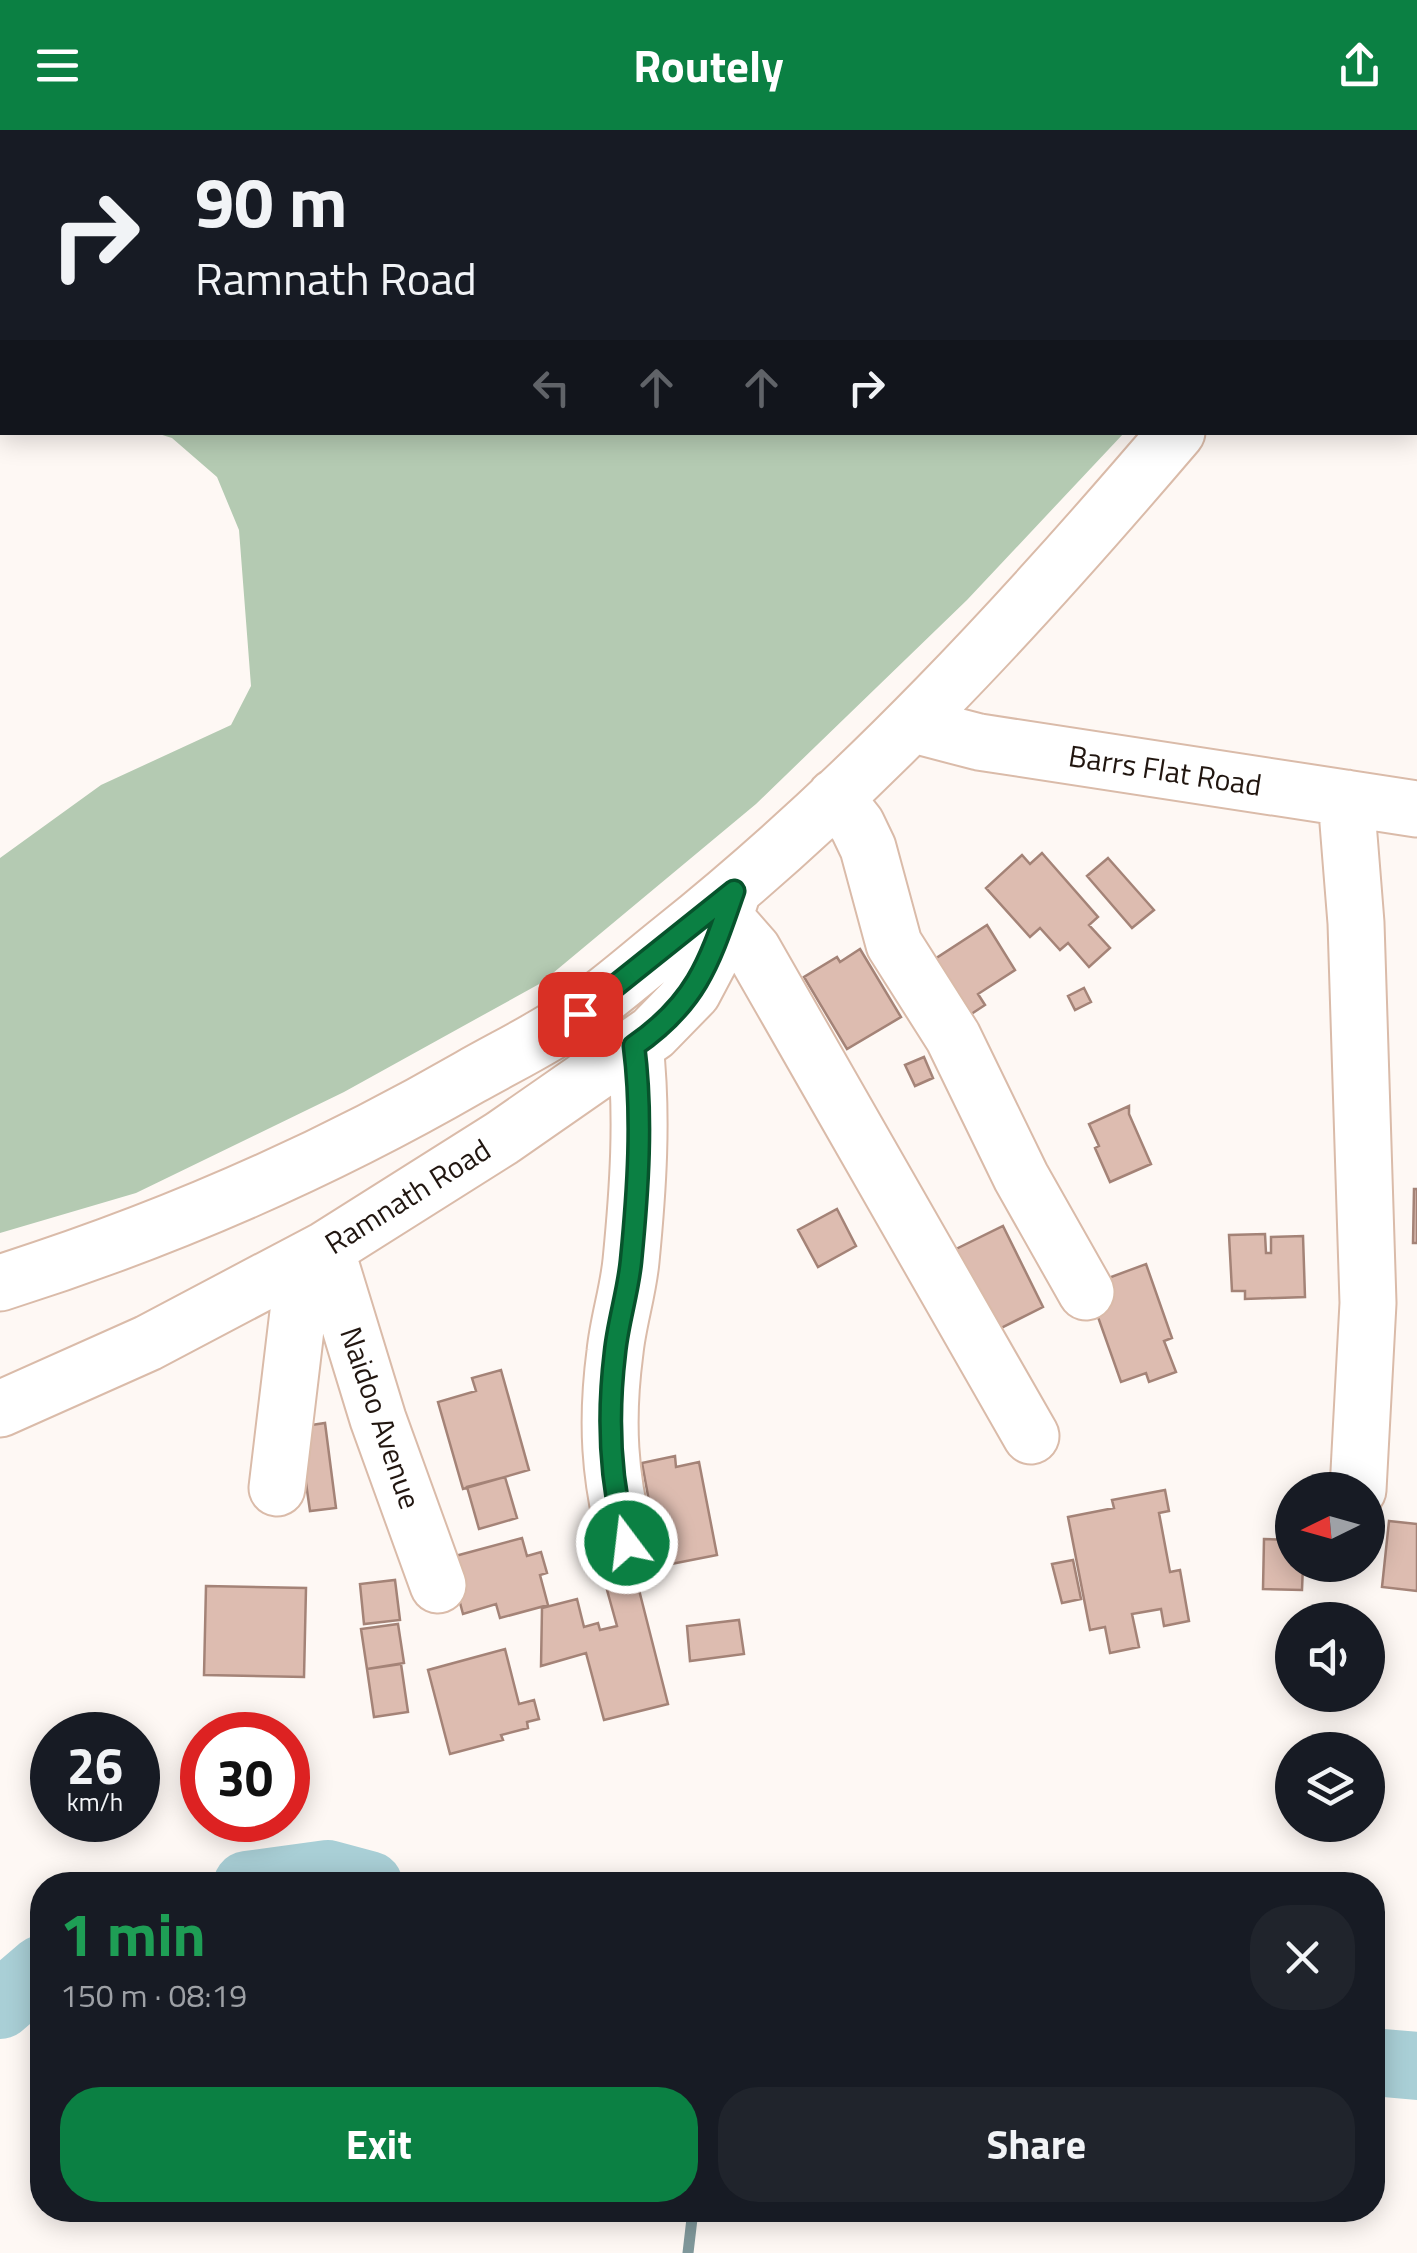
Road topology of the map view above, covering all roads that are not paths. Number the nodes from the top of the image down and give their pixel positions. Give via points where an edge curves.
1 (1175, 435) edge
2 (914, 725) junction
3 (835, 798) junction
4 (1346, 798) junction
5 (1417, 809) edge
6 (729, 904) junction
7 (634, 1046) junction
8 (315, 1255) junction
9 (0, 1283) edge
10 (1086, 1292) dead end
11 (0, 1409) edge
12 (1030, 1436) dead end
13 (1359, 1472) edge
14 (277, 1488) dead end
15 (627, 1543) dead end
16 (438, 1585) dead end

1 - 2 street
2 - 3 street
2 - 4 street, Barrs Flat Road via 979,742
3 - 6 street
3 - 10 street via 868,848 894,944 953,1037 1020,1178
4 - 5 street, Barrs Flat Road
4 - 13 street via 1368,1304
6 - 7 street, Ramnath Road via 693,992
6 - 9 street via 580,1014 385,1126 93,1254
6 - 12 street
7 - 8 street, Ramnath Road
7 - 15 street via 638,1152 609,1425 614,1494
8 - 11 street, Ramnath Road via 148,1343
8 - 14 street
8 - 16 street, Naidoo Avenue

